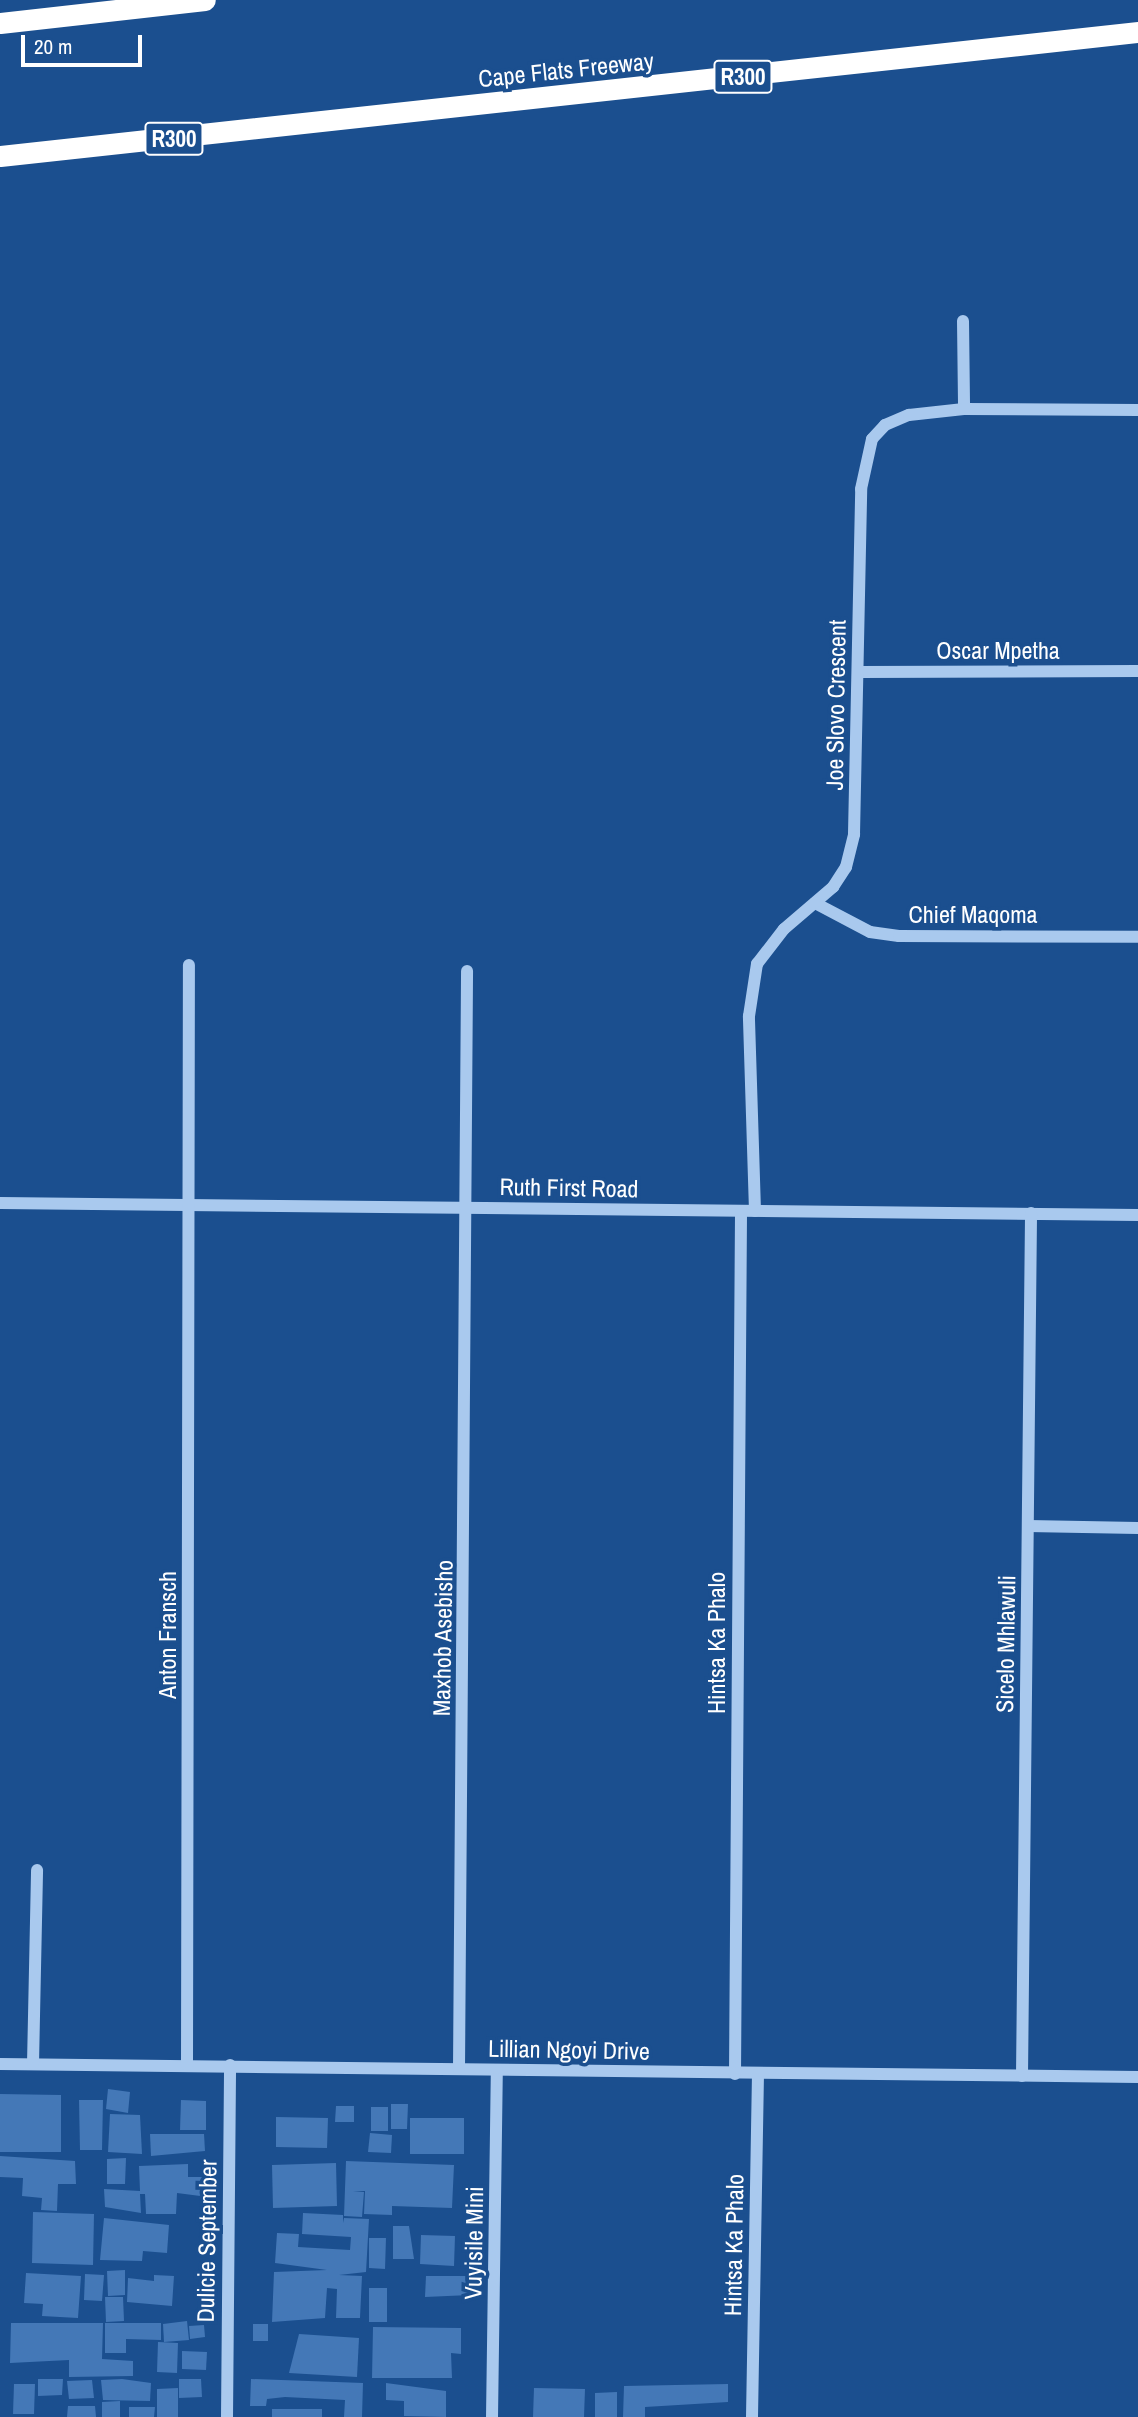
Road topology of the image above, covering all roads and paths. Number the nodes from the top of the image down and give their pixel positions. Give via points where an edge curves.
1 (205, 0) edge
2 (0, 23) edge
3 (1138, 32) edge
4 (0, 156) edge
5 (963, 321) dead end
6 (964, 409) junction
7 (1138, 410) edge
8 (1138, 671) edge
9 (859, 672) junction
10 (815, 903) junction
11 (1138, 937) edge
12 (189, 965) dead end
13 (467, 971) dead end
14 (0, 1203) edge
15 (192, 1205) junction
16 (468, 1208) junction
17 (748, 1211) junction
18 (1031, 1213) junction
19 (1138, 1215) edge
20 (1028, 1526) junction
21 (1138, 1528) edge
22 (37, 1870) dead end
23 (0, 2064) edge
24 (33, 2064) junction
25 (187, 2065) junction
26 (230, 2066) junction
27 (459, 2069) junction
28 (497, 2070) junction
29 (735, 2074) junction
30 (758, 2074) junction
31 (1022, 2076) junction
32 (1138, 2077) edge
33 (227, 2417) edge
34 (492, 2417) edge
35 (752, 2417) edge

1 - 2 highway
3 - 4 highway, Cape Flats Freeway / R300
5 - 6 street
6 - 7 street, Joe Slovo Crescent
6 - 9 street, Joe Slovo Crescent via 909,415 885,425 872,439 861,489
8 - 9 street, Oscar Mpetha
9 - 10 street, Joe Slovo Crescent via 854,834 846,867
10 - 11 street, Chief Maqoma via 870,932 899,936
10 - 17 street, Joe Slovo Crescent via 784,929 757,964 751,990
12 - 15 street, Anton Fransch
13 - 16 street, Maxhob Asebisho
14 - 15 street, Ruth First Road
15 - 16 street, Ruth First Road
15 - 25 street, Anton Fransch
16 - 17 street, Ruth First Road
16 - 27 street, Maxhob Asebisho
17 - 18 street, Ruth First Road
17 - 29 street, Hintsa Ka Phalo
18 - 19 street, Ruth First Road
18 - 20 street, Sicelo Mhlawuli
20 - 21 street
20 - 31 street, Sicelo Mhlawuli
22 - 24 street
23 - 24 street, Lillian Ngoyi Drive
24 - 25 street, Lillian Ngoyi Drive
25 - 26 street, Lillian Ngoyi Drive
26 - 27 street, Lillian Ngoyi Drive
26 - 33 street, Dulicie September
27 - 28 street, Lillian Ngoyi Drive
28 - 29 street, Lillian Ngoyi Drive
28 - 34 street, Vuyisile Mini
29 - 30 street, Lillian Ngoyi Drive
30 - 31 street, Lillian Ngoyi Drive
30 - 35 street, Hintsa Ka Phalo
31 - 32 street, Lillian Ngoyi Drive

